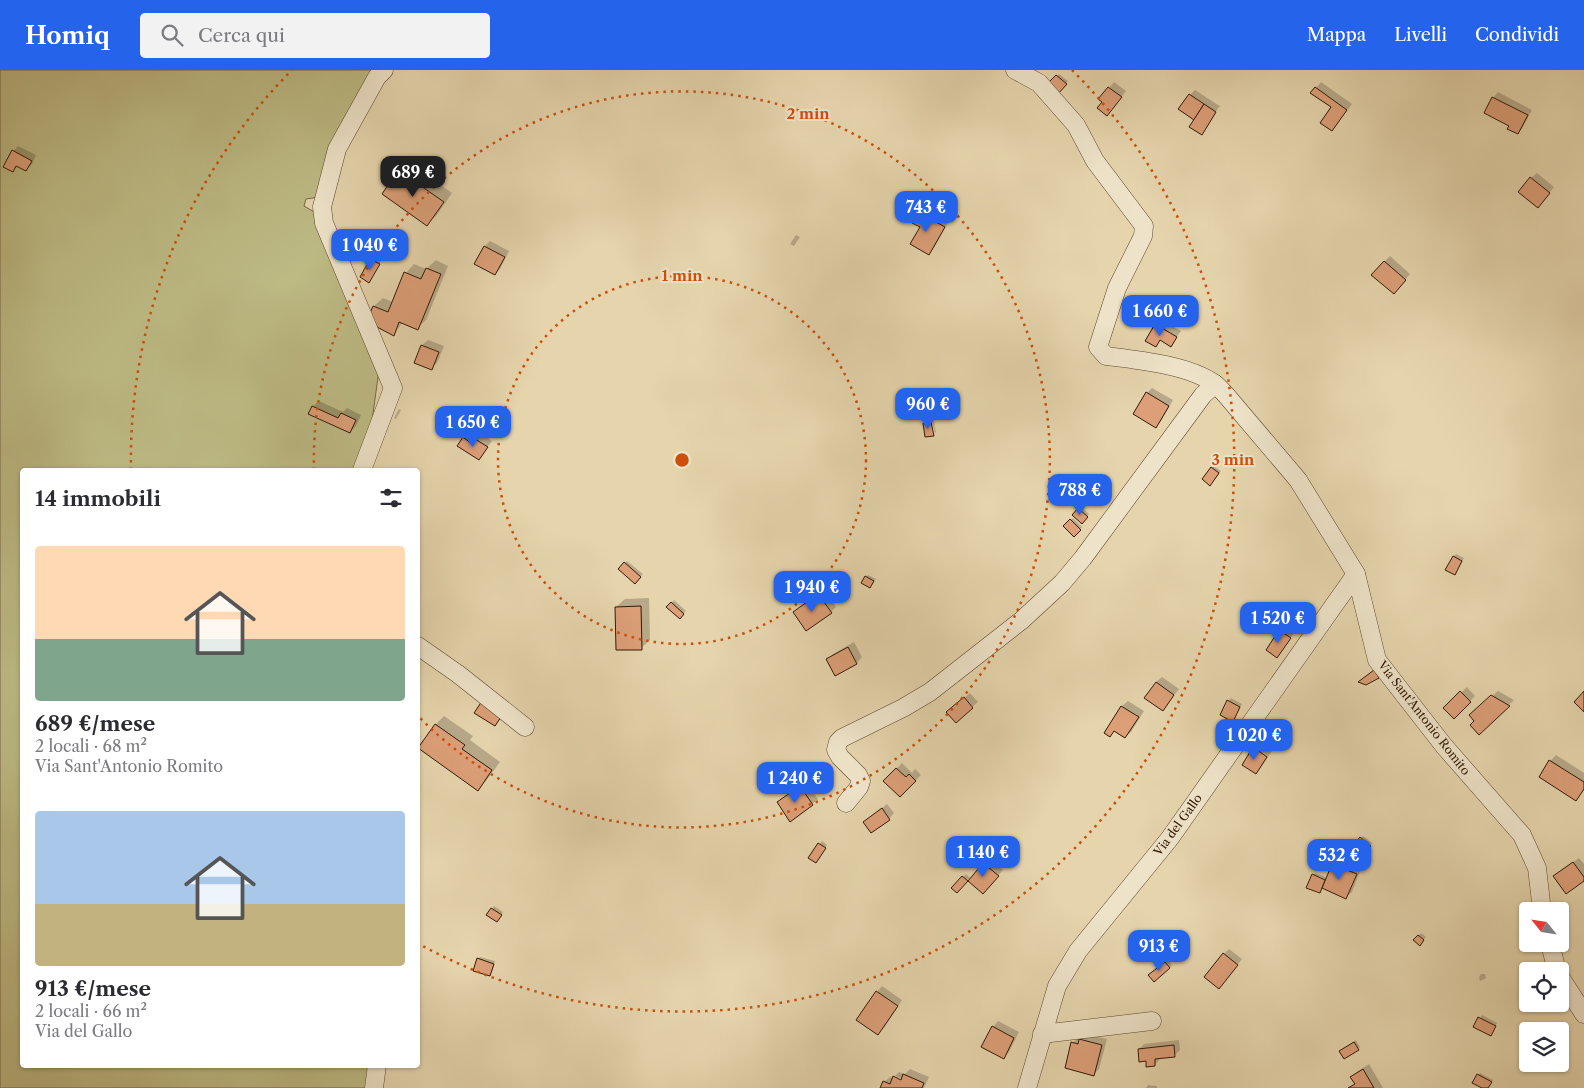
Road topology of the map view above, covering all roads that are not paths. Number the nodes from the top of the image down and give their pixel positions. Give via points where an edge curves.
1 (384, 70) edge
2 (1015, 70) edge
3 (1215, 384) junction
4 (363, 468) edge
5 (1356, 574) junction
6 (420, 647) edge
7 (525, 727) dead end
8 (846, 803) dead end
9 (1541, 902) edge
10 (1569, 991) edge
11 (1584, 1014) edge
12 (1152, 1021) dead end
13 (1042, 1034) junction
14 (377, 1068) edge
15 (374, 1088) edge
16 (1027, 1088) edge

1 - 4 street via 337,149 322,207 324,223 393,388
2 - 3 street, Via Sant'Antonio Romito via 1039,83 1076,125 1095,160 1144,226 1143,236 1117,288 1098,347 1106,356 1192,372
3 - 5 street, Via Sant'Antonio Romito via 1298,480
3 - 8 street via 1203,395 1062,583 1022,620 930,692 838,742 836,750 840,757 861,781 860,787
5 - 9 street, Via Sant'Antonio Romito via 1377,660 1444,746 1522,835 1537,868
5 - 13 street, Via del Gallo via 1170,838 1078,951 1057,986
6 - 7 street
10 - 11 street
12 - 13 street
13 - 16 street, Via del Gallo
14 - 15 street

